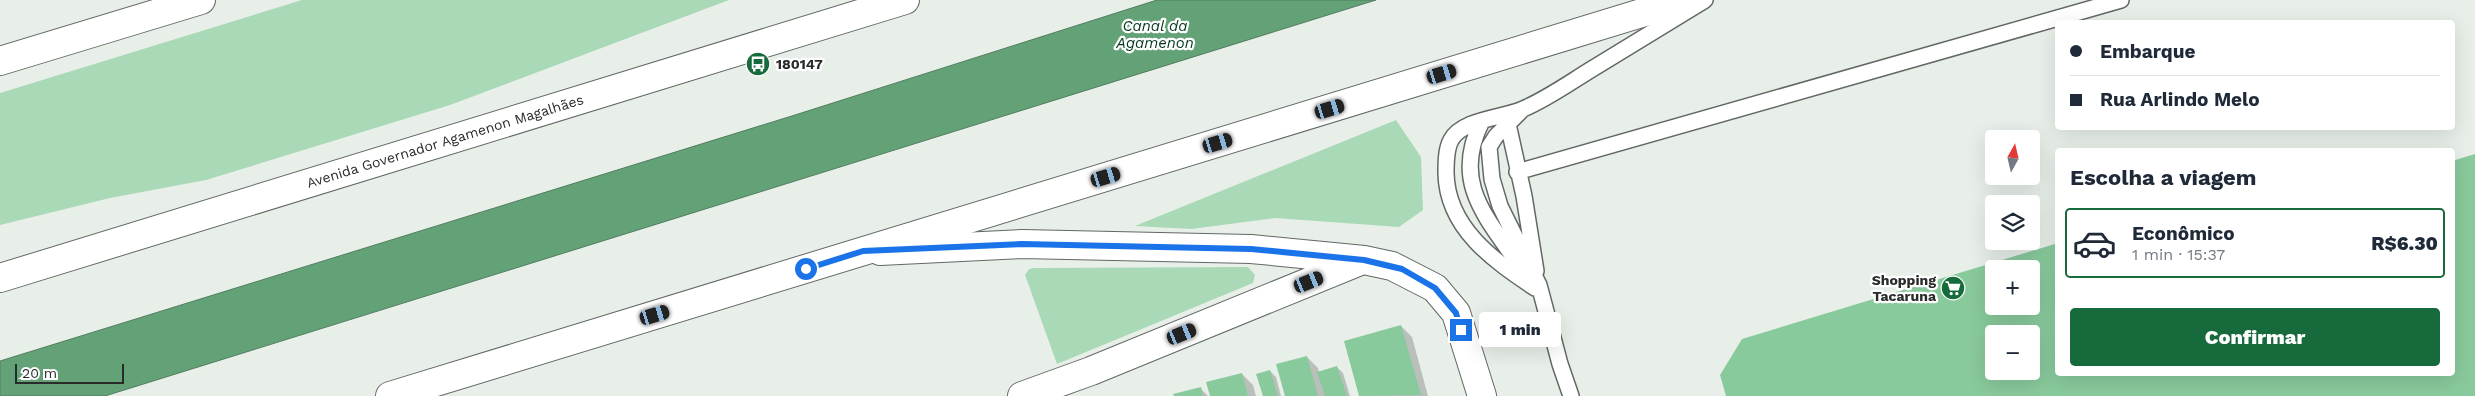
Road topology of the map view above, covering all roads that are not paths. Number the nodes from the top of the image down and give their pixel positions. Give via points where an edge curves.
1 (201, 0) edge
2 (1684, 0) edge
3 (1705, 0) edge
4 (2121, 0) edge
5 (895, 2) edge
6 (0, 61) edge
7 (1522, 110) junction
8 (1482, 121) junction
9 (1508, 124) junction
10 (1517, 172) junction
11 (863, 251) junction
12 (1364, 260) junction
13 (0, 278) edge
14 (1538, 289) junction
15 (390, 396) edge
16 (1022, 396) edge
17 (1482, 396) edge
18 (1571, 396) edge

1 - 6 main road
2 - 11 main road
3 - 7 lane
4 - 10 lane
5 - 13 main road, Avenida Governador Agamenon Magalhães
7 - 8 lane
7 - 9 lane
8 - 14 lane via 1468,159 1469,177 1476,199
8 - 14 lane via 1458,131 1450,140 1446,185 1452,209 1463,228 1487,252
9 - 10 lane
9 - 14 lane via 1489,147 1492,179 1500,206
10 - 14 lane via 1524,196
11 - 12 main road via 1031,244 1251,249
11 - 15 main road
12 - 16 main road
12 - 17 main road via 1402,269 1435,288 1456,313
14 - 18 lane

